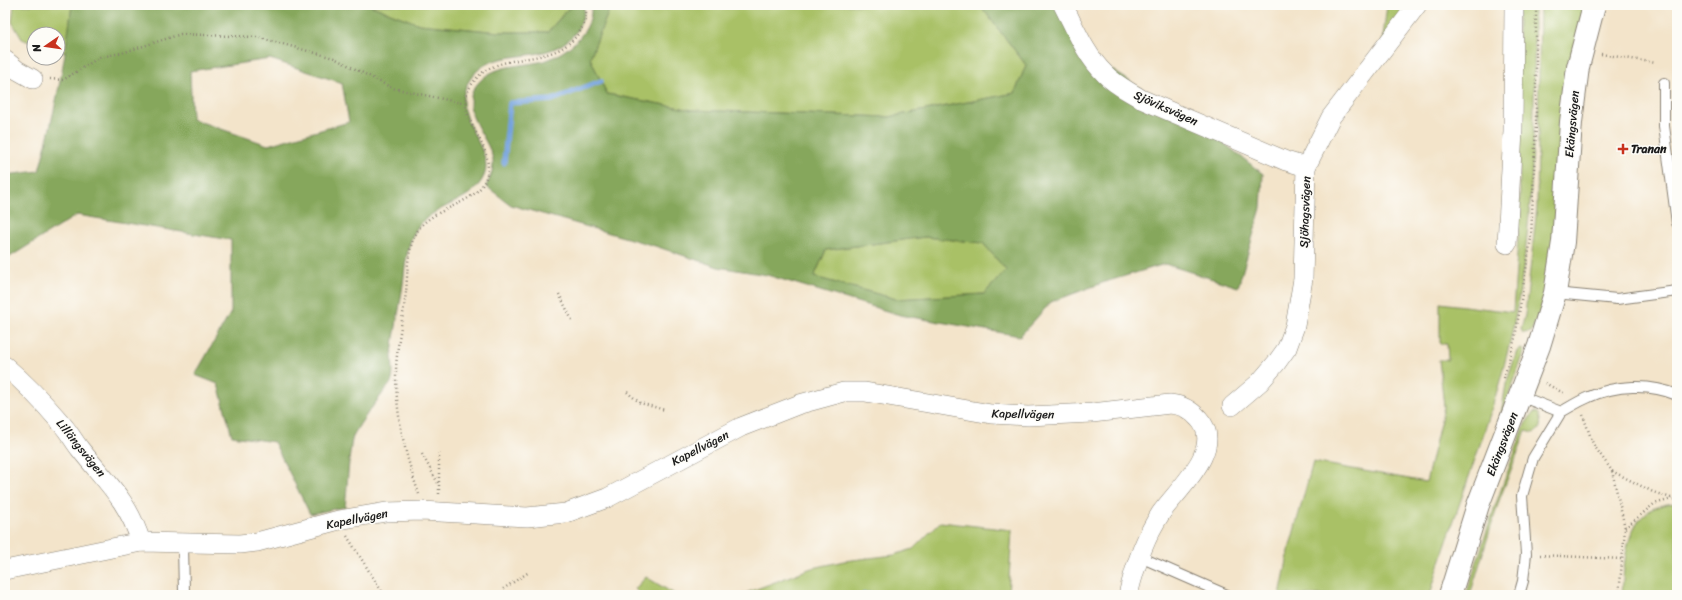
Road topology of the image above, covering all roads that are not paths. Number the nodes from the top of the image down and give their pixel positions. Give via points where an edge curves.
1 (1063, 5) edge
2 (1417, 5) edge
3 (1514, 5) edge
4 (1594, 5) edge
5 (5, 60) edge
6 (33, 78) road end
7 (1664, 83) dead end
8 (1306, 167) junction
9 (1677, 223) edge
10 (1507, 244) dead end
11 (1677, 291) edge
12 (1555, 293) junction
13 (5, 366) edge
14 (1677, 395) edge
15 (1520, 396) junction
16 (1232, 406) dead end
17 (1561, 412) junction
18 (141, 542) junction
19 (183, 544) junction
20 (1140, 557) junction
21 (5, 570) edge
22 (184, 593) dead end
23 (1128, 595) edge
24 (1227, 595) edge
25 (1450, 595) edge
26 (1519, 595) edge

1 - 8 street, Sjöviksvägen via 1095,63 1105,75 1121,87 1286,161
2 - 8 street, Sjöhagsvägen via 1330,117
3 - 10 street via 1513,131
4 - 12 street, Ekängsvägen via 1578,67 1571,122 1564,242
5 - 6 street
7 - 9 lane via 1664,126
8 - 16 street, Sjöhagsvägen via 1303,279 1294,326 1287,348 1277,362 1260,382
11 - 12 lane via 1617,299
12 - 15 street, Ekängsvägen
13 - 18 street, Lillängsvägen via 30,388 61,423 120,496 136,524
14 - 17 lane via 1647,386 1615,389 1589,397
15 - 17 lane
15 - 25 street, Ekängsvägen via 1478,505
17 - 26 lane via 1533,458 1522,496 1526,554
18 - 19 street, Kapellvägen
18 - 21 street, Kapellvägen
19 - 20 street, Kapellvägen via 257,542 339,520 386,512 527,517 566,513 607,498 741,427 800,404 844,392 865,392 991,414 1028,416 1092,413 1161,404 1180,405 1192,411 1202,422 1208,438 1206,450 1161,513 1146,539
19 - 22 lane
20 - 23 street, Kapellvägen
20 - 24 lane

